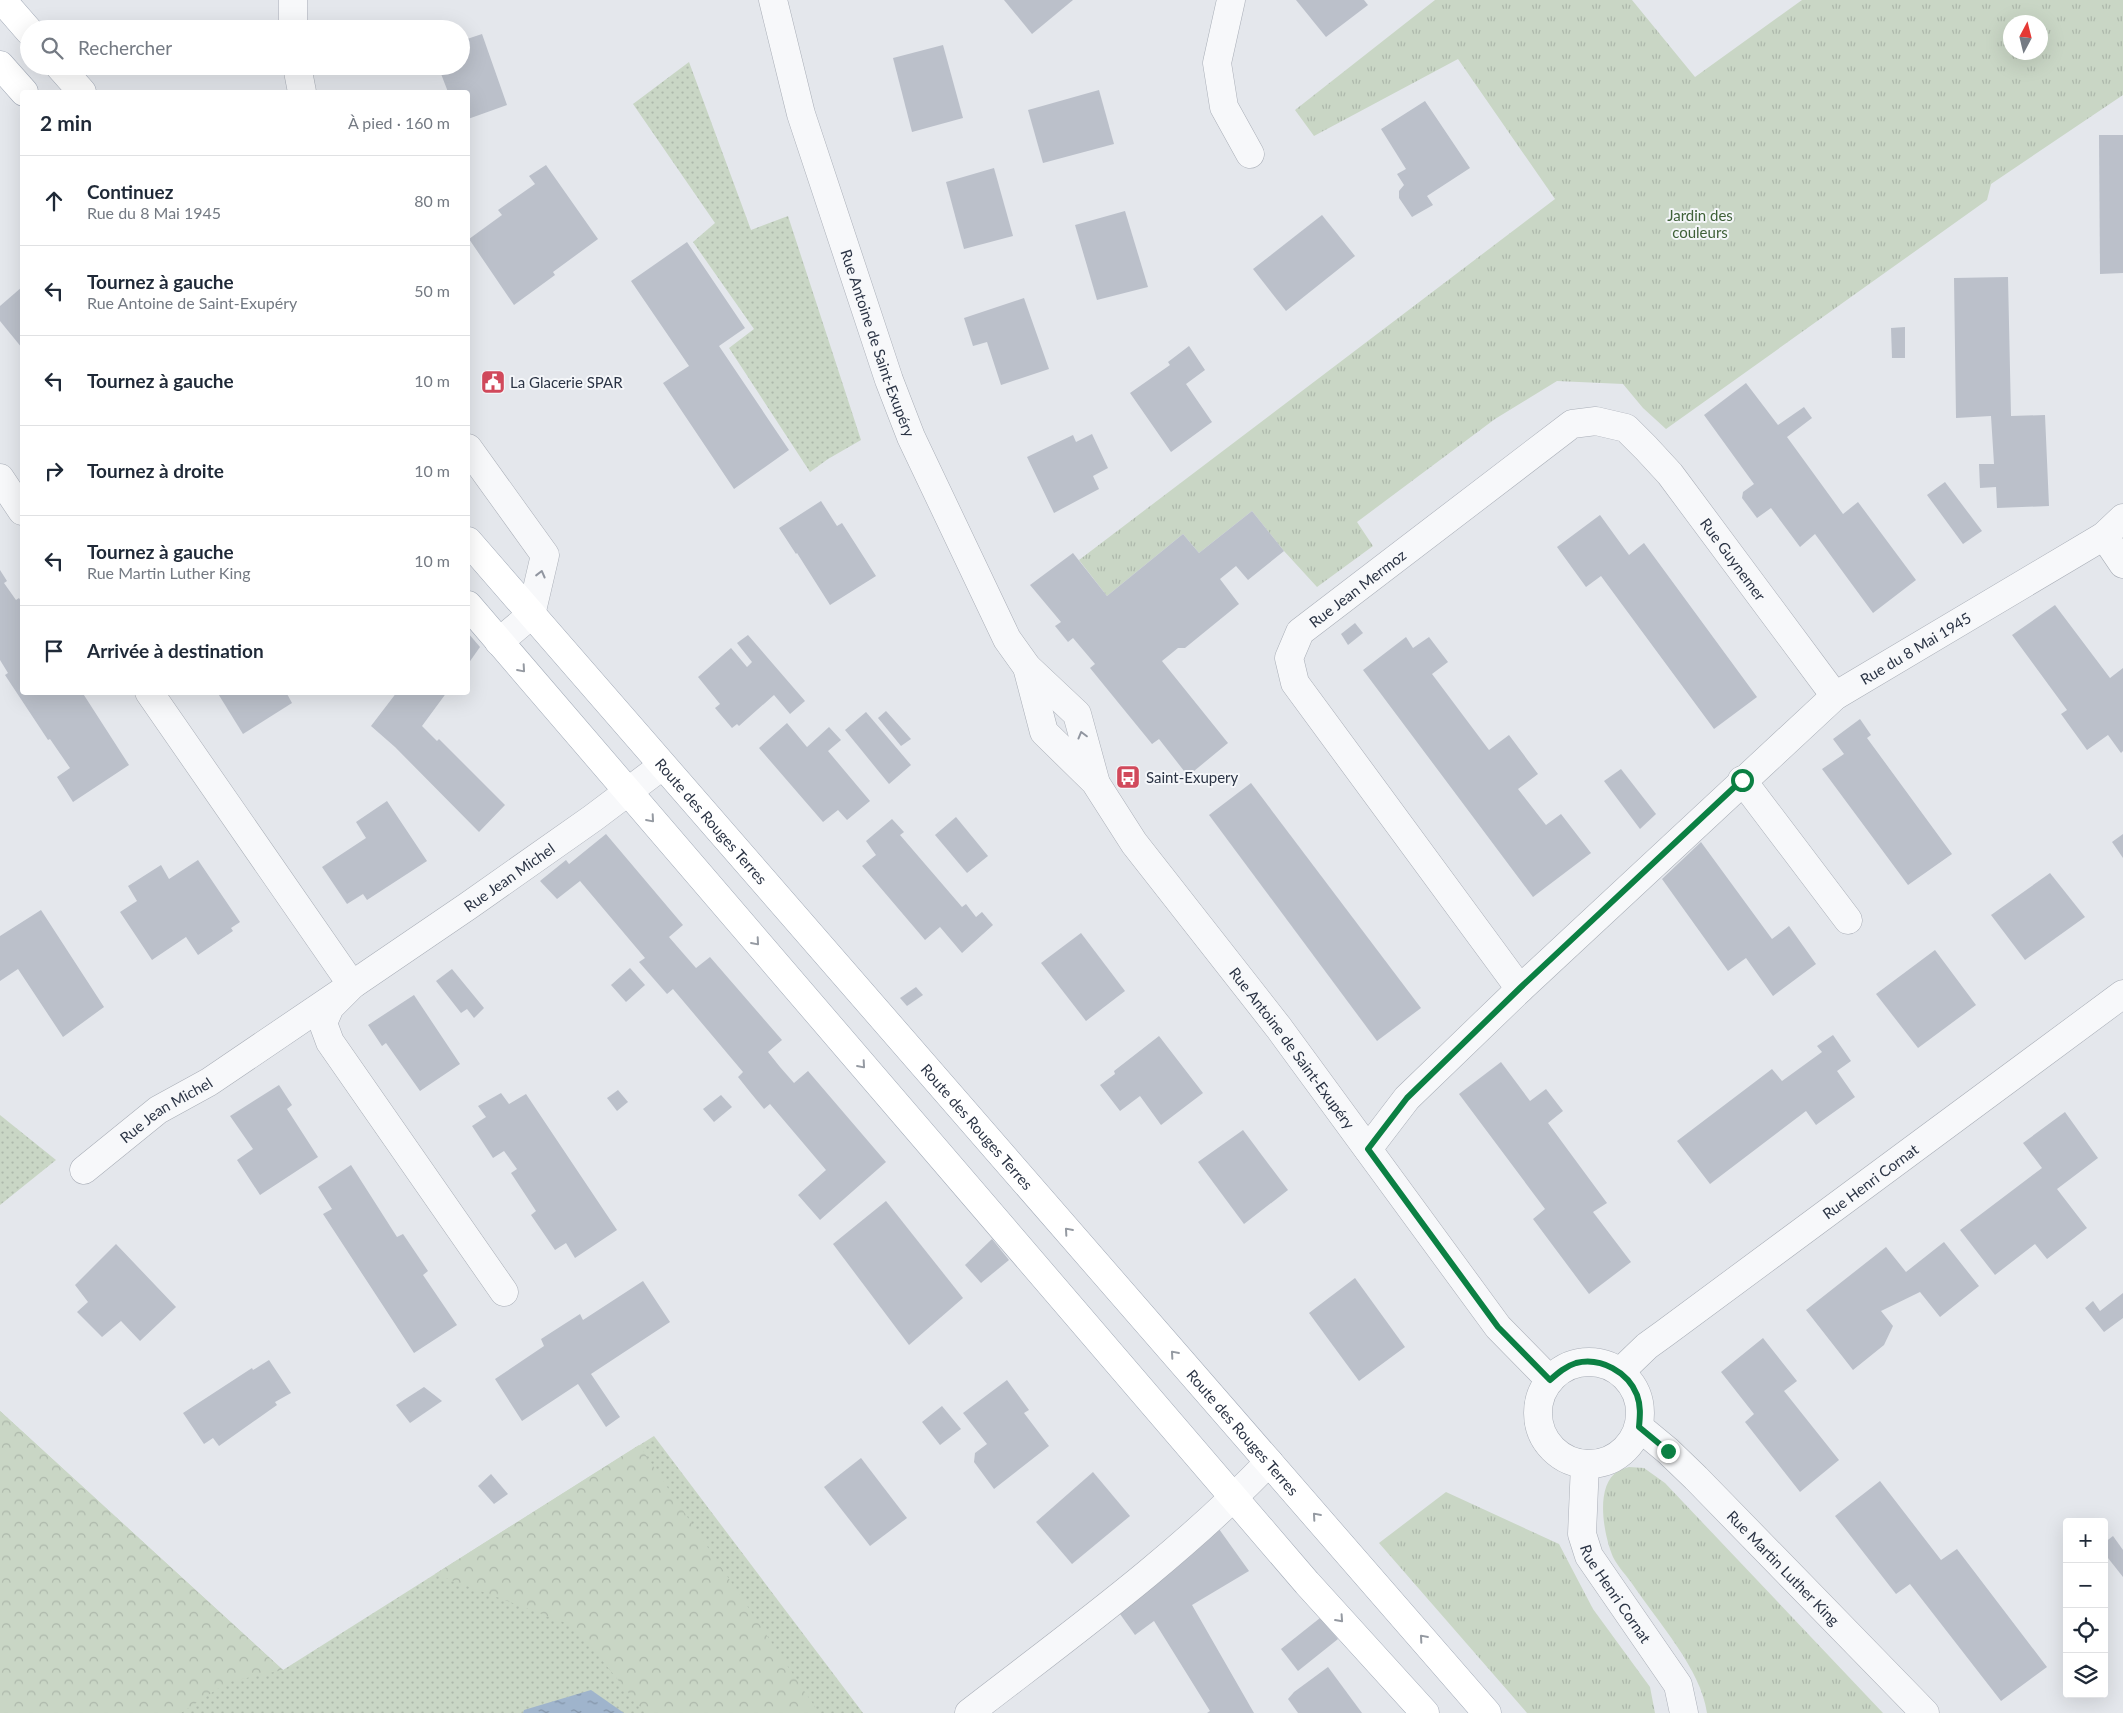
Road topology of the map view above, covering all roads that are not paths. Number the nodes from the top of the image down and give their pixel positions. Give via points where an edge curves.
1 (2, 0) edge
2 (293, 0) edge
3 (773, 0) edge
4 (1231, 0) edge
5 (293, 20) edge
6 (20, 21) edge
7 (0, 65) edge
8 (68, 75) edge
9 (299, 75) edge
10 (22, 90) edge
11 (80, 90) edge
12 (302, 90) edge
13 (1250, 154) dead end
14 (1626, 428) joint
15 (470, 451) edge
16 (0, 478) edge
17 (20, 508) edge
18 (2114, 527) edge
19 (470, 543) edge
20 (2123, 564) edge
21 (470, 607) edge
22 (530, 615) junction
23 (499, 642) junction
24 (151, 695) edge
25 (1835, 696) junction
26 (662, 766) junction
27 (1742, 780) junction
28 (628, 792) junction
29 (1848, 920) dead end
30 (352, 985) junction
31 (1520, 988) junction
32 (2123, 994) edge
33 (1368, 1149) junction
34 (84, 1170) dead end
35 (504, 1292) dead end
36 (1620, 1372) junction
37 (1550, 1380) junction
38 (1639, 1427) junction
39 (1269, 1462) junction
40 (1585, 1464) junction
41 (1234, 1498) junction
42 (968, 1713) edge
43 (1425, 1713) edge
44 (1487, 1713) edge
45 (1684, 1713) edge
46 (1926, 1713) edge

1 - 6 main road
2 - 5 street
3 - 33 street, Rue Antoine de Saint-Exupéry via 801,114 889,380 911,437 1007,639 1027,666 1044,732 1095,782 1134,843 1279,1028
4 - 13 street via 1217,63 1224,107
7 - 10 main road
8 - 11 main road
9 - 12 street
14 - 25 street, Rue Guynemer via 1670,474
14 - 31 street, Rue Jean Mermoz via 1596,421 1572,424 1300,632 1289,658 1295,683
22 -> 15 street via 545,555
16 - 17 street
18 - 20 street, Rue du 8 Mai 1945
18 - 25 street, Rue du 8 Mai 1945
19 - 22 main road, Route des Rouges Terres
21 - 23 main road
22 - 23 street
22 - 26 main road, Route des Rouges Terres via 593,683
23 -> 28 main road
24 - 30 street
25 - 27 street, Rue du 8 Mai 1945
26 - 28 street, Rue Jean Michel
39 -> 26 main road, Route des Rouges Terres
27 - 29 street
27 - 31 street, Rue du 8 Mai 1945
28 - 30 street, Rue Jean Michel
28 -> 41 main road
30 - 34 street, Rue Jean Michel via 209,1082 158,1110
30 - 35 street, Rue Jean Michel via 330,1007 323,1023 330,1042
31 - 33 street, Rue du 8 Mai 1945 via 1407,1098
32 - 36 street, Rue Henri Cornat via 1665,1332
33 - 37 street, Rue Antoine de Saint-Exupéry via 1498,1327
36 - 37 street via 1606,1365 1576,1363
36 - 38 street via 1638,1397
37 - 40 street via 1541,1394 1538,1409 1539,1425 1545,1440 1569,1460
38 - 40 street via 1631,1442 1618,1455 1602,1462
38 - 46 street, Rue Martin Luther King via 1696,1478
39 - 41 street
44 -> 39 main road, Route des Rouges Terres
40 - 45 street, Rue Henri Cornat via 1582,1534 1589,1556 1678,1684
41 - 42 street via 1119,1596
41 -> 43 main road

